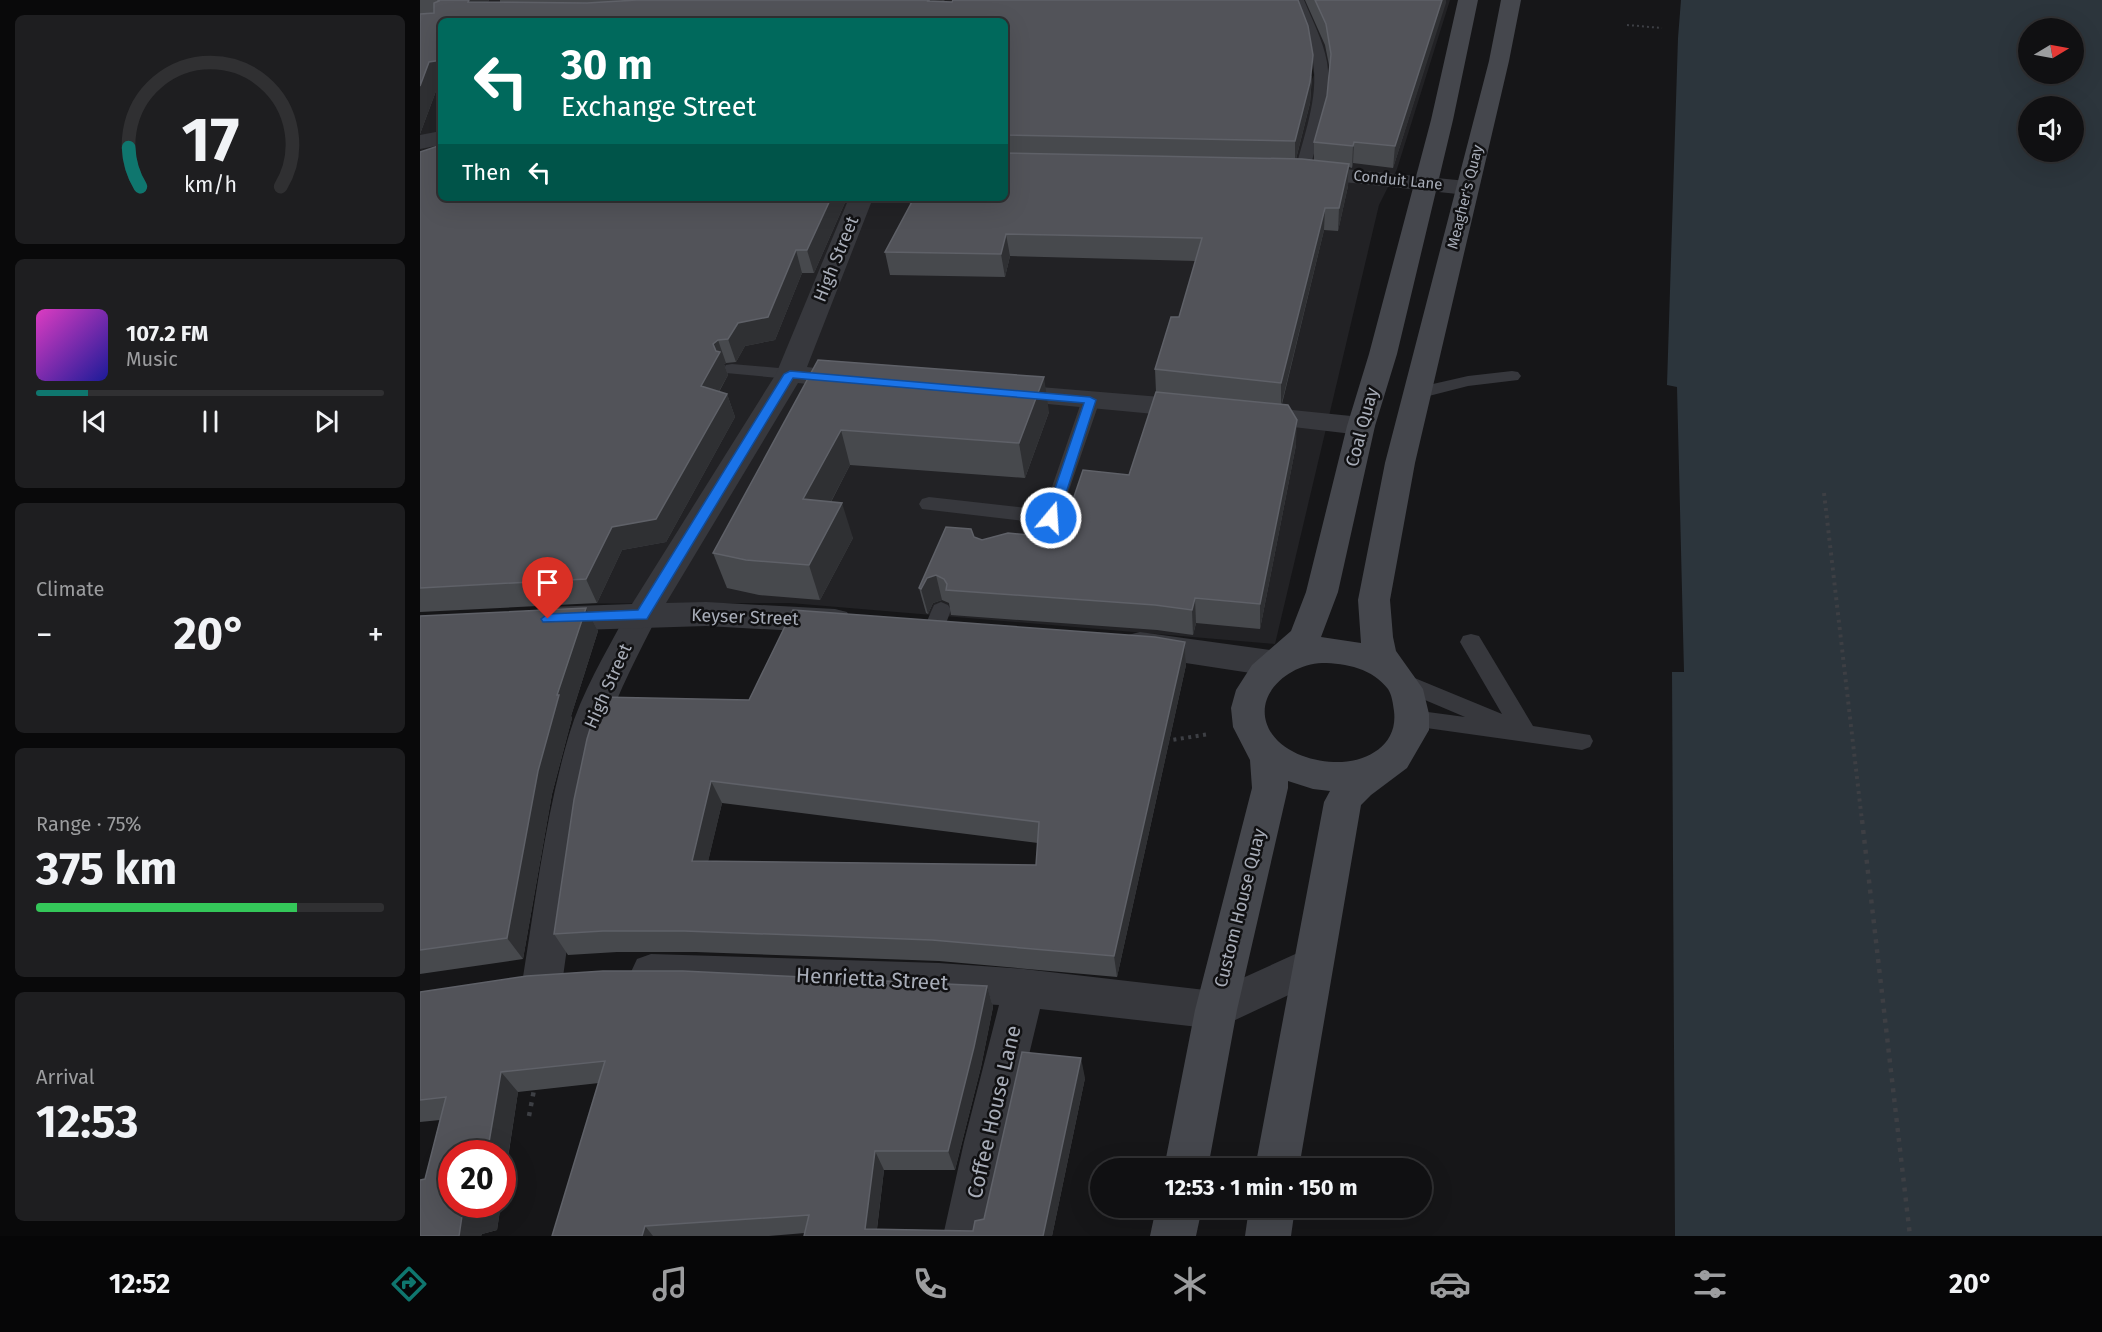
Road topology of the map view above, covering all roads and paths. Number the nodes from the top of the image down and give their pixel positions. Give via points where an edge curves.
1 (1298, 0) edge
2 (1468, 0) edge
3 (1511, 0) edge
4 (1627, 25) dead end
5 (1662, 28) dead end
6 (438, 139) edge
7 (420, 142) edge
8 (1292, 171) joint
9 (1426, 183) junction
10 (1467, 188) junction
11 (860, 201) edge
12 (732, 369) dead end
13 (790, 374) junction
14 (1512, 376) dead end
15 (882, 382) edge
16 (975, 390) edge
17 (1417, 393) junction
18 (1090, 400) junction
19 (1361, 426) junction
20 (1824, 492) dead end
21 (928, 504) dead end
22 (642, 615) junction
23 (522, 620) edge
24 (865, 623) edge
25 (947, 623) edge
26 (900, 626) edge
27 (1112, 642) edge
28 (1472, 642) dead end
29 (1278, 663) junction
30 (1397, 678) junction
31 (1413, 719) junction
32 (1525, 732) junction
33 (1255, 736) junction
34 (1154, 740) edge
35 (1582, 741) dead end
36 (1389, 763) junction
37 (1313, 964) junction
38 (562, 976) joint
39 (1024, 988) junction
40 (1216, 1010) junction
41 (534, 1090) edge
42 (529, 1116) dead end
43 (1188, 1158) edge
44 (1279, 1158) edge
45 (1177, 1218) edge
46 (1271, 1218) edge
47 (966, 1236) edge
48 (1173, 1236) edge
49 (1268, 1236) edge
50 (1910, 1236) edge

1 - 8 lane via 1317,48 1321,71 1318,102
2 - 9 main road
3 - 10 main road, Meagher's Quay
4 - 5 path
6 - 7 street
8 - 9 street, Conduit Lane
9 - 10 street, Conduit Lane
9 - 19 main road, Coal Quay
10 - 17 main road, Meagher's Quay
11 - 13 street, High Street
12 - 13 lane
13 - 15 street
13 - 22 street, High Street
14 - 17 lane
16 - 18 street
17 - 30 main road via 1374,600 1380,653
18 - 19 street
18 - 21 lane via 1051,518
19 - 29 main road, Coal Quay via 1316,610 1303,640
20 - 50 path
22 - 23 street, Keyser Street
22 - 24 street, Keyser Street via 760,616
22 - 38 street, High Street via 602,692 584,745 570,808
25 - 26 street
27 - 29 street via 1168,646
28 - 32 lane
29 - 30 main road via 1310,651 1344,651 1367,657
29 - 33 main road, Custom House Quay via 1253,690 1248,708
30 - 31 main road via 1410,697
30 - 32 lane
31 - 32 lane
31 - 36 main road via 1410,732
32 - 35 lane
33 - 34 path
33 - 36 main road via 1276,760 1319,777 1343,777
33 - 40 main road, Custom House Quay via 1268,760 1270,789
36 - 37 main road via 1357,782 1343,801
37 - 40 street
37 - 44 main road
38 - 39 street, Henrietta Street via 800,975
39 - 40 street, Henrietta Street
39 - 47 street, Coffee House Lane
40 - 43 main road, Custom House Quay
41 - 42 path
45 - 48 main road
46 - 49 main road

